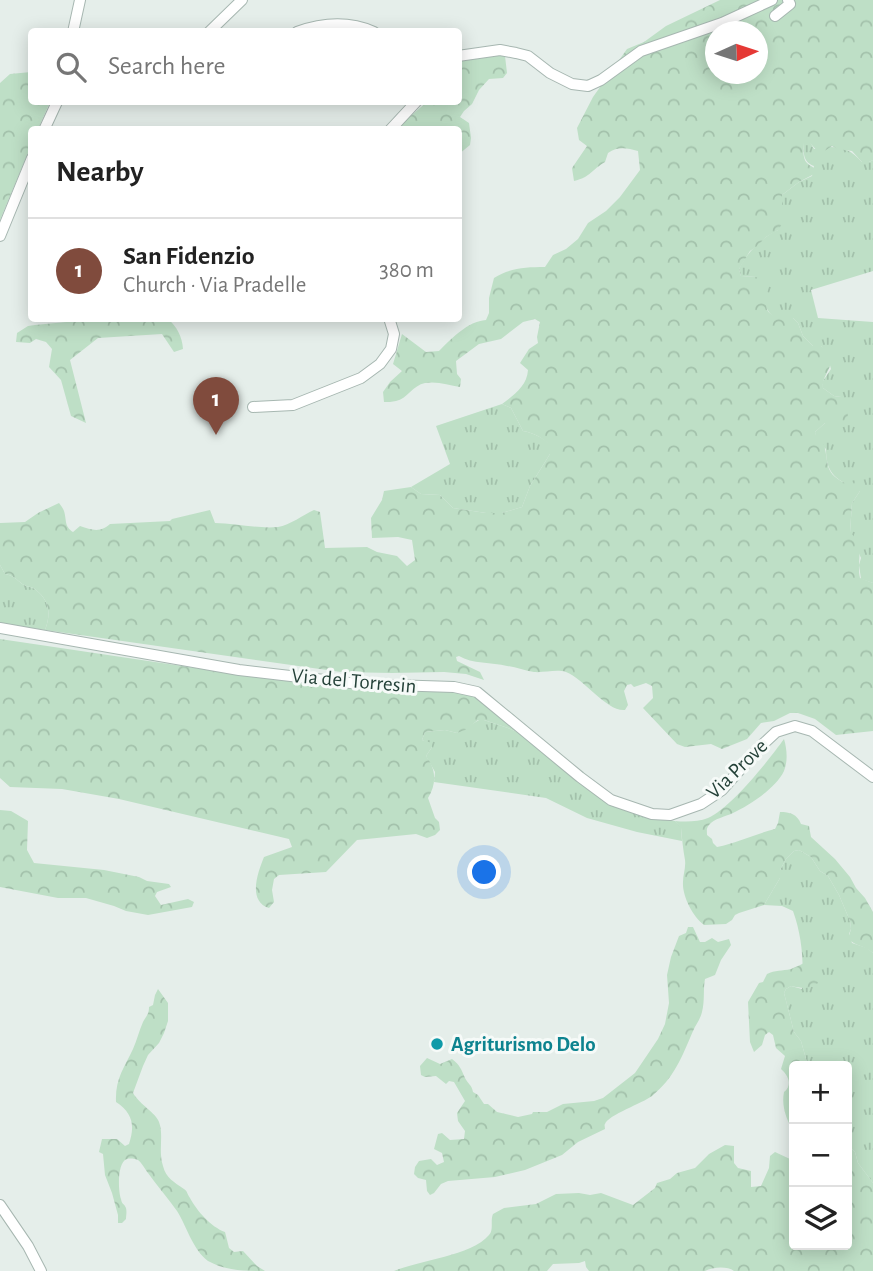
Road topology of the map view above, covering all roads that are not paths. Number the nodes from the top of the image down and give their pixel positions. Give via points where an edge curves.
1 (80, 0) edge
2 (242, 0) edge
3 (772, 0) edge
4 (793, 1) edge
5 (775, 16) dead end
6 (74, 28) edge
7 (213, 28) edge
8 (307, 28) edge
9 (366, 28) edge
10 (462, 55) edge
11 (56, 105) edge
12 (413, 105) edge
13 (46, 126) edge
14 (394, 126) edge
15 (28, 168) edge
16 (0, 236) edge
17 (390, 322) edge
18 (253, 407) dead end
19 (0, 628) edge
20 (873, 777) edge
21 (670, 815) joint
22 (0, 1205) edge
23 (41, 1271) edge

1 - 6 street
2 - 7 street
3 - 10 street via 640,51 588,86 572,84 516,53 500,50
4 - 5 street
8 - 9 street via 344,24
11 - 13 street
12 - 14 street
15 - 16 street
17 - 18 street via 391,349 361,378 293,405
19 - 21 street, Via del Torresin via 239,670 477,692 611,800
20 - 21 street, Via Prove via 812,731 795,726 776,732 722,790 701,804
22 - 23 street

